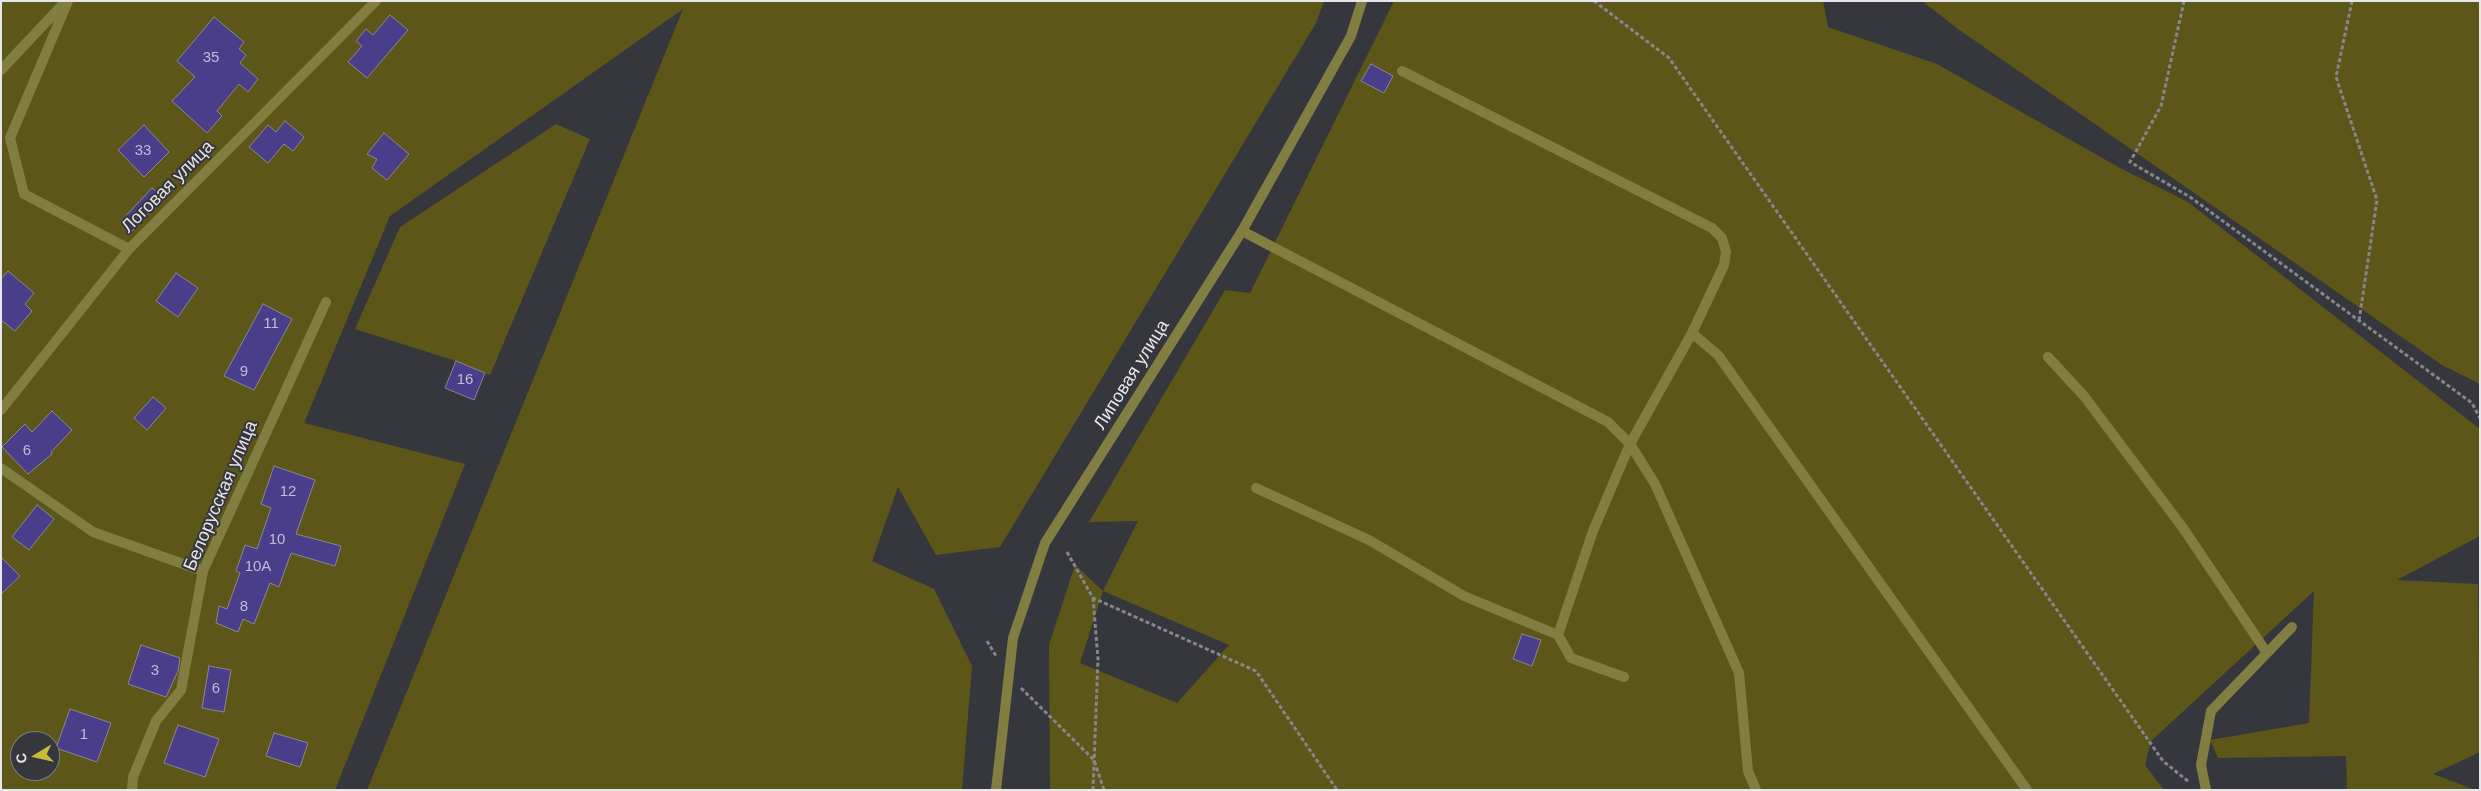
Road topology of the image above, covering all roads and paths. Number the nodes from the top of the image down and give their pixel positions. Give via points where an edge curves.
1 (67, 1) edge
2 (376, 1) edge
3 (1362, 1) edge
4 (1594, 1) edge
5 (2184, 1) edge
6 (2352, 1) edge
7 (1, 70) edge
8 (1402, 71) dead end
9 (1242, 231) junction
10 (129, 249) junction
11 (326, 302) dead end
12 (2359, 321) junction
13 (1692, 333) junction
14 (2048, 357) dead end
15 (1, 410) edge
16 (2480, 418) edge
17 (1630, 444) junction
18 (1, 468) edge
19 (1256, 488) dead end
20 (1066, 552) dead end
21 (203, 571) junction
22 (1093, 598) junction
23 (2292, 627) dead end
24 (1558, 635) junction
25 (987, 641) dead end
26 (2267, 653) junction
27 (1624, 677) dead end
28 (1009, 678) junction
29 (1094, 760) junction
30 (2191, 784) dead end
31 (132, 790) edge
32 (996, 790) edge
33 (1093, 790) edge
34 (1104, 790) edge
35 (1337, 790) edge
36 (1756, 790) edge
37 (2027, 790) edge
38 (2206, 790) edge

1 - 7 street
1 - 10 street via 10,138 24,194
2 - 10 street, Логовая улица
3 - 9 street, Липовая улица via 1351,36
4 - 30 path via 1669,58 2163,761
5 - 12 path via 2161,106 2130,162 2190,197
6 - 12 path via 2336,77 2377,200
8 - 13 street via 1712,228 1722,238 1726,252 1724,265
9 - 17 street via 1608,422
9 - 28 street, Липовая улица via 1045,543 1013,638
10 - 15 street, Логовая улица
11 - 21 street, Белорусская улица
12 - 16 path via 2472,404
13 - 17 street
13 - 37 street via 1718,355
14 - 26 street via 2084,396 2183,528
17 - 24 street via 1593,531
17 - 36 street via 1655,484 1739,673 1748,771
18 - 21 street via 93,532
19 - 24 street via 1369,540 1464,596
20 - 22 path
21 - 31 street, Белорусская улица via 181,690 156,721 133,777
22 - 29 path via 1098,659
22 - 35 path via 1256,670
23 - 26 street
24 - 27 street via 1571,658
25 - 28 path
26 - 38 street via 2211,710 2201,765
28 - 29 path
28 - 32 street, Липовая улица
29 - 33 path
29 - 34 path

